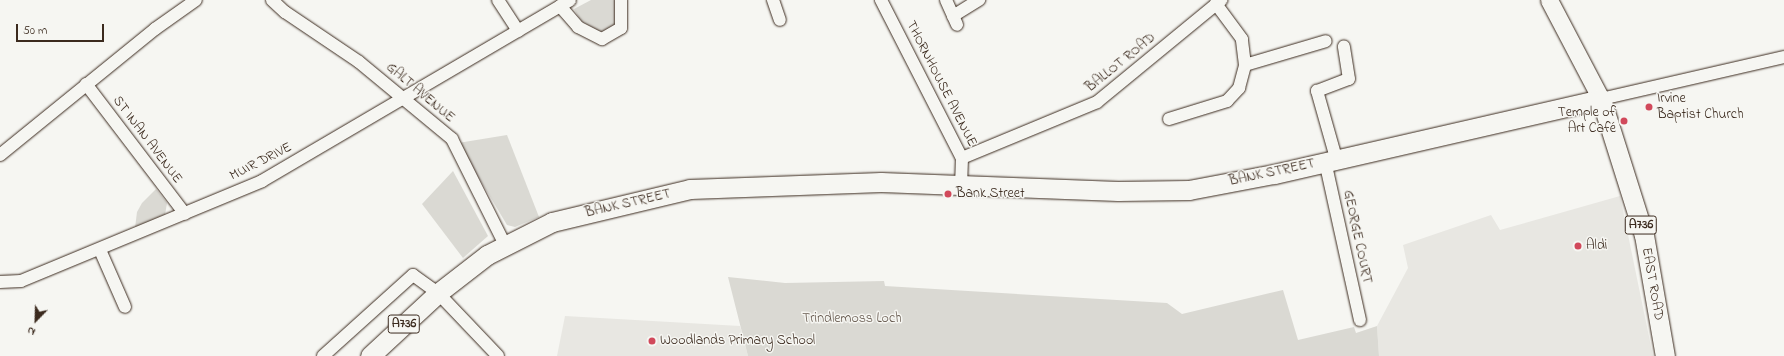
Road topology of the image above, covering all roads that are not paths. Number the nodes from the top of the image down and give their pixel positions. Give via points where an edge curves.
1 (196, 0) edge
2 (272, 0) edge
3 (498, 0) edge
4 (621, 0) edge
5 (773, 0) edge
6 (881, 0) edge
7 (946, 0) edge
8 (978, 0) edge
9 (1549, 0) edge
10 (1218, 2) edge
11 (565, 3) edge
12 (780, 20) dead end
13 (518, 31) junction
14 (1326, 41) dead end
15 (1344, 46) dead end
16 (1784, 57) edge
17 (1245, 66) junction
18 (86, 84) junction
19 (404, 98) junction
20 (1601, 99) junction
21 (1169, 119) dead end
22 (0, 155) edge
23 (962, 158) junction
24 (1331, 159) junction
25 (961, 185) junction
26 (185, 214) junction
27 (506, 247) junction
28 (100, 250) junction
29 (0, 282) edge
30 (438, 292) junction
31 (125, 307) dead end
32 (1360, 320) dead end
33 (323, 356) edge
34 (370, 356) edge
35 (498, 356) edge
36 (1665, 356) edge

1 - 18 street via 155,28
2 - 19 street, GALT AVENUE
3 - 13 street
4 - 11 street, MUIR DRIVE via 621,28 602,39 578,27
5 - 12 street
6 - 23 street, THORNHOUSE AVENUE
7 - 8 street via 955,20
9 - 20 main road
10 - 17 street via 1242,39
10 - 23 street, BALLOT ROAD via 1097,102
11 - 13 street, MUIR DRIVE
13 - 19 street, MUIR DRIVE
14 - 17 street
15 - 24 street, GEORGE COURT via 1349,79 1317,91
16 - 20 street, BANK STREET
17 - 21 street via 1239,88 1227,101
18 - 22 street
18 - 26 street, ST INAN AVENUE
19 - 26 street, MUIR DRIVE via 262,181
19 - 27 street, GALT AVENUE via 452,139
20 - 24 main road, BANK STREET / A736
20 - 36 main road, EAST ROAD / A736 via 1644,235
23 - 25 street, THORNHOUSE AVENUE
24 - 25 main road, BANK STREET / A736 via 1274,174 1189,190 1118,191
24 - 32 street, GEORGE COURT
25 - 27 main road, BANK STREET / A736 via 881,182 690,189 552,222
26 - 28 street, MUIR DRIVE
27 - 30 main road, BANK STREET / A736 via 487,255
28 - 29 street, MUIR DRIVE via 21,281
28 - 31 street
30 - 33 street via 413,275
30 - 34 main road, BANK STREET / A736
30 - 35 street

